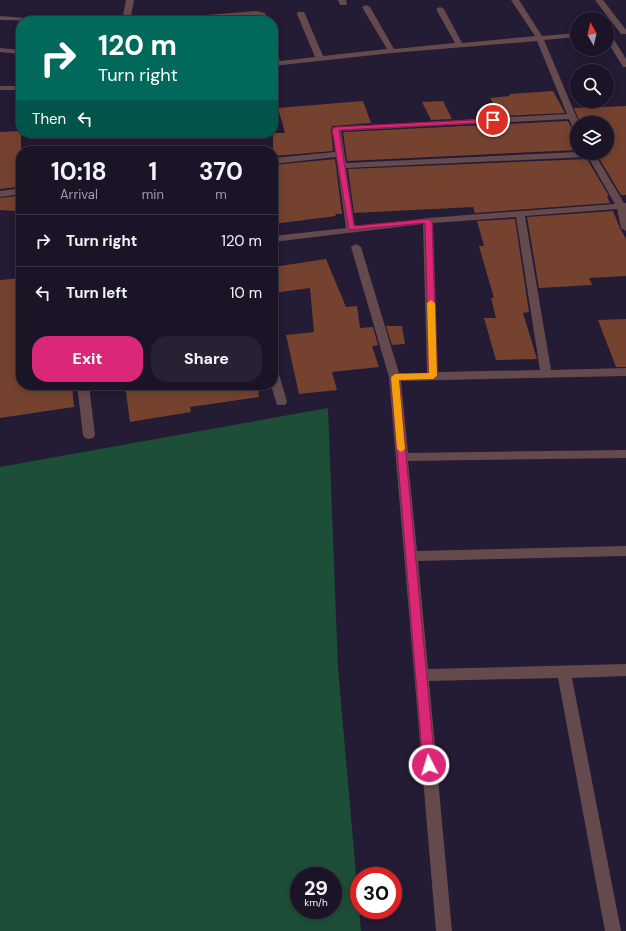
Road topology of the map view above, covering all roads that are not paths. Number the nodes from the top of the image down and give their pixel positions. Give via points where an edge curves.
1 (130, 0) edge
2 (515, 0) edge
3 (600, 0) edge
4 (366, 7) dead end
5 (440, 9) dead end
6 (301, 14) dead end
7 (127, 16) edge
8 (228, 16) edge
9 (262, 16) edge
10 (0, 18) edge
11 (16, 19) edge
12 (625, 32) edge
13 (614, 33) edge
14 (570, 35) edge
15 (539, 37) junction
16 (460, 45) junction
17 (614, 45) edge
18 (0, 50) edge
19 (392, 51) junction
20 (16, 52) edge
21 (320, 59) junction
22 (278, 64) edge
23 (626, 65) edge
24 (0, 88) edge
25 (16, 88) edge
26 (570, 116) edge
27 (571, 116) edge
28 (340, 154) junction
29 (570, 155) edge
30 (278, 160) edge
31 (594, 160) edge
32 (341, 166) junction
33 (16, 192) edge
34 (0, 194) edge
35 (623, 206) edge
36 (520, 213) junction
37 (428, 221) junction
38 (626, 228) edge
39 (351, 229) junction
40 (278, 238) edge
41 (356, 247) dead end
42 (626, 372) edge
43 (546, 374) junction
44 (433, 376) junction
45 (395, 377) junction
46 (84, 390) edge
47 (278, 390) edge
48 (281, 402) dead end
49 (89, 434) dead end
50 (626, 454) edge
51 (402, 457) junction
52 (626, 551) edge
53 (411, 556) junction
54 (626, 670) edge
55 (564, 671) junction
56 (421, 675) junction
57 (444, 931) edge
58 (613, 931) edge

1 - 7 street
2 - 15 street
3 - 12 street
4 - 19 street
5 - 16 street
6 - 21 street
8 - 9 street
10 - 11 street
12 - 13 street
14 - 15 street
15 - 16 street
15 - 27 street
16 - 19 street
17 - 23 street
18 - 20 street
19 - 21 street
21 - 22 street
24 - 25 street
26 - 28 street via 336,129
28 - 30 street
28 - 32 street
29 - 32 street
31 - 35 street
32 - 39 street
33 - 34 street
35 - 36 street
35 - 38 street
36 - 37 street
36 - 43 street
37 - 39 street
37 - 44 street
39 - 40 street
41 - 45 street
42 - 43 street
43 - 44 street
44 - 45 street
45 - 51 street
46 - 49 street
47 - 48 street
50 - 51 street
51 - 53 street
52 - 53 street
53 - 56 street
54 - 55 street
55 - 56 street
55 - 58 street
56 - 57 street

